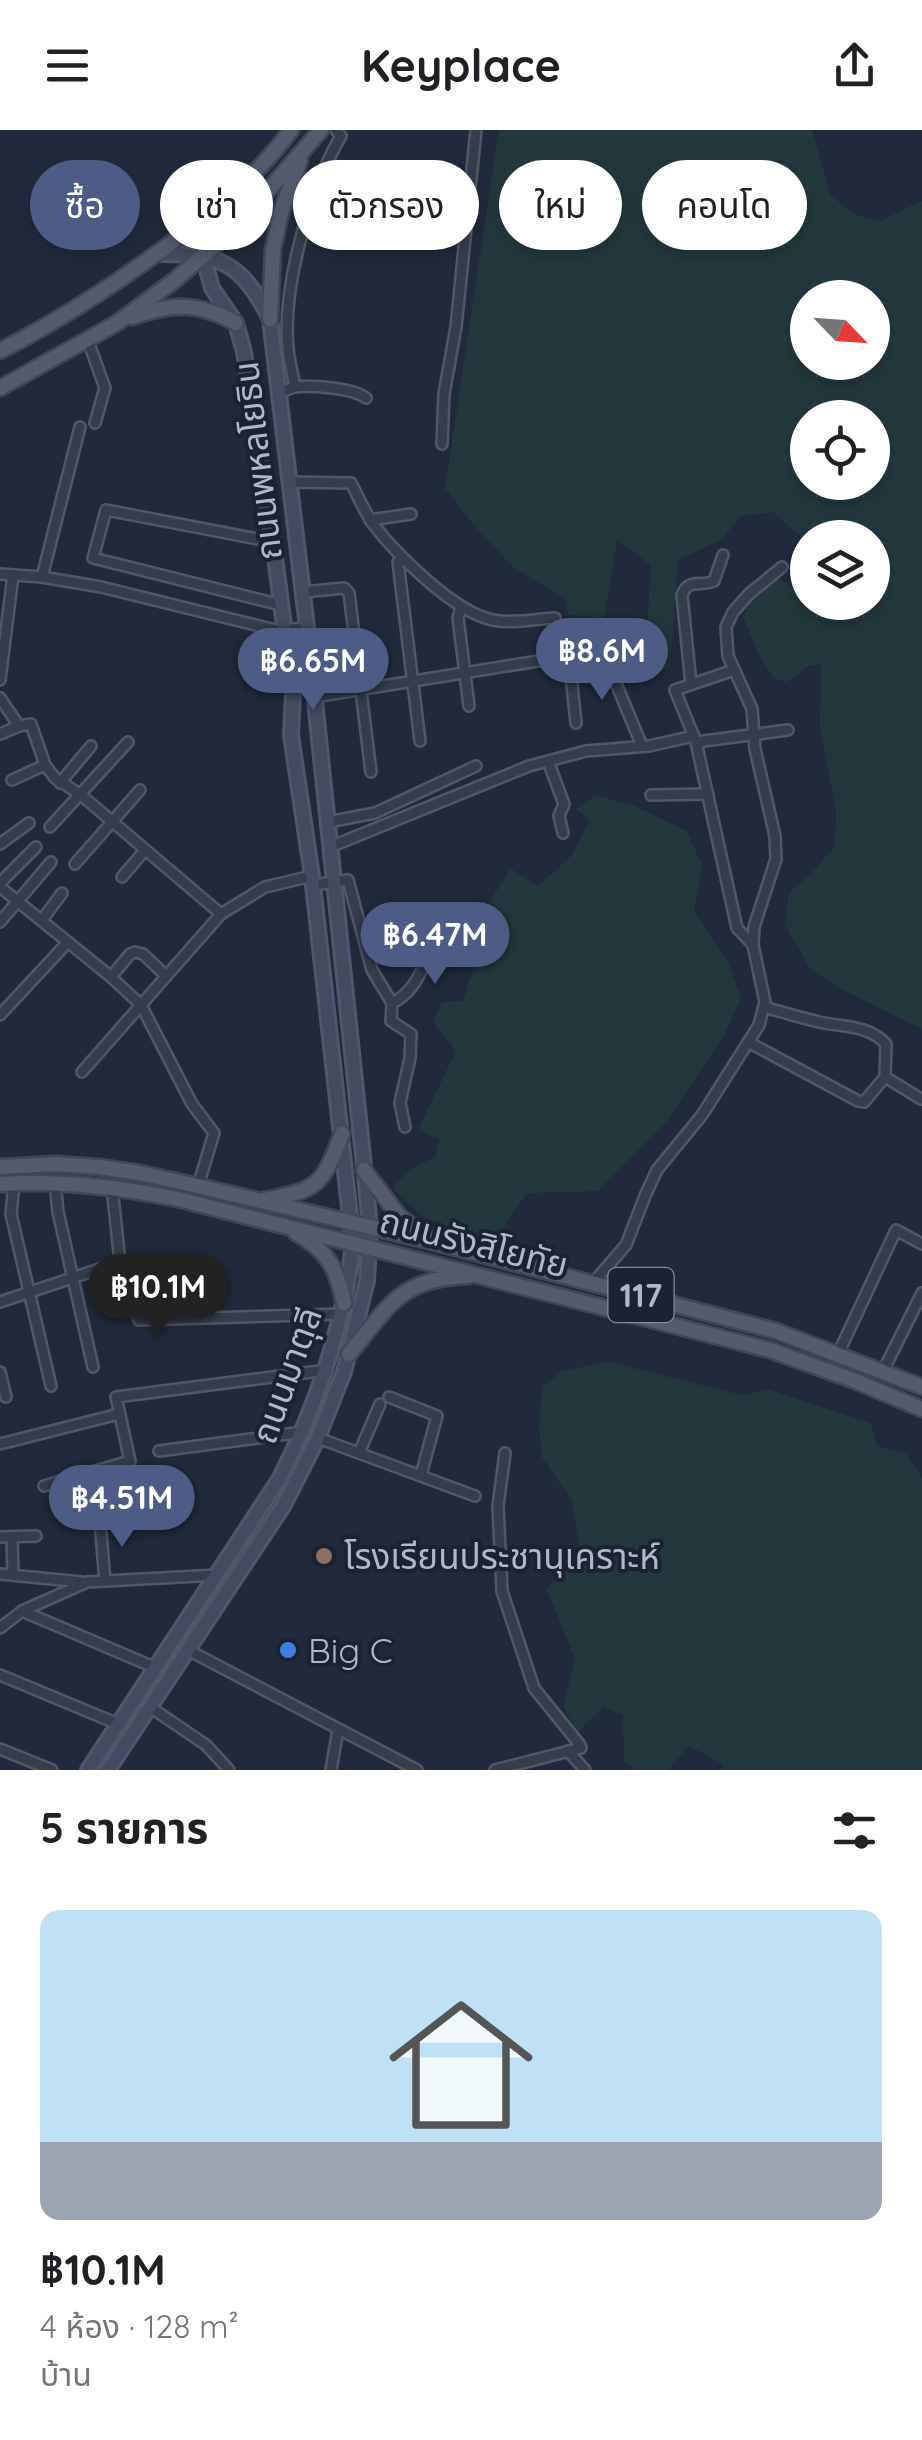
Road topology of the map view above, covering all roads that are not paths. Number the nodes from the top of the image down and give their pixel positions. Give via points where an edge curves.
1 (291, 130) edge
2 (321, 130) edge
3 (476, 130) edge
4 (340, 132) edge
5 (304, 151) junction
6 (267, 160) edge
7 (161, 250) edge
8 (203, 250) edge
9 (156, 254) junction
10 (203, 255) junction
11 (270, 319) junction
12 (118, 323) junction
13 (236, 324) junction
14 (87, 338) junction
15 (0, 351) edge
16 (295, 387) junction
17 (0, 388) edge
18 (280, 393) junction
19 (366, 398) dead end
20 (96, 424) dead end
21 (80, 427) dead end
22 (442, 444) dead end
23 (290, 482) junction
24 (411, 514) dead end
25 (370, 520) junction
26 (273, 542) junction
27 (723, 555) dead end
28 (398, 562) dead end
29 (782, 568) dead end
30 (0, 574) edge
31 (13, 575) junction
32 (42, 577) junction
33 (302, 592) junction
34 (281, 605) junction
35 (461, 607) junction
36 (555, 618) dead end
37 (307, 628) junction
38 (284, 631) junction
39 (600, 645) dead end
40 (734, 670) junction
41 (463, 672) junction
42 (414, 679) junction
43 (0, 680) edge
44 (691, 684) junction
45 (360, 691) junction
46 (314, 697) junction
47 (0, 698) edge
48 (469, 706) dead end
49 (576, 723) dead end
50 (18, 726) junction
51 (788, 730) dead end
52 (754, 733) junction
53 (0, 734) edge
54 (695, 739) junction
55 (420, 741) dead end
56 (128, 742) dead end
57 (91, 746) dead end
58 (642, 746) junction
59 (548, 761) junction
60 (45, 766) junction
61 (476, 766) dead end
62 (372, 772) dead end
63 (12, 780) dead end
64 (60, 782) junction
65 (140, 790) dead end
66 (708, 794) junction
67 (81, 795) junction
68 (650, 795) dead end
69 (112, 821) junction
70 (328, 822) junction
71 (28, 823) dead end
72 (50, 828) dead end
73 (563, 833) dead end
74 (0, 844) edge
75 (36, 847) dead end
76 (330, 847) junction
77 (145, 850) junction
78 (51, 862) dead end
79 (75, 864) dead end
80 (122, 877) dead end
81 (313, 881) junction
82 (334, 882) junction
83 (0, 885) edge
84 (62, 893) dead end
85 (18, 902) junction
86 (221, 914) junction
87 (42, 920) junction
88 (0, 922) edge
89 (467, 928) dead end
90 (68, 942) junction
91 (753, 945) junction
92 (166, 976) junction
93 (111, 978) junction
94 (392, 1003) junction
95 (141, 1005) junction
96 (764, 1007) junction
97 (0, 1016) edge
98 (748, 1042) junction
99 (82, 1072) dead end
100 (885, 1077) junction
101 (921, 1099) edge
102 (405, 1127) dead end
103 (342, 1134) junction
104 (0, 1167) edge
105 (364, 1170) junction
106 (55, 1182) junction
107 (7, 1183) edge
108 (198, 1186) junction
109 (112, 1187) junction
110 (259, 1200) junction
111 (352, 1224) junction
112 (282, 1225) junction
113 (370, 1228) junction
114 (433, 1242) junction
115 (353, 1243) junction
116 (922, 1244) edge
117 (370, 1247) junction
118 (120, 1262) junction
119 (483, 1275) junction
120 (74, 1277) junction
121 (594, 1282) junction
122 (30, 1292) junction
123 (922, 1293) edge
124 (0, 1302) edge
125 (343, 1308) junction
126 (349, 1354) junction
127 (838, 1354) junction
128 (94, 1367) dead end
129 (327, 1370) junction
130 (883, 1371) junction
131 (0, 1372) edge
132 (51, 1386) dead end
133 (922, 1387) edge
134 (389, 1396) dead end
135 (6, 1397) dead end
136 (380, 1404) dead end
137 (922, 1409) edge
138 (119, 1414) junction
139 (303, 1432) junction
140 (318, 1438) junction
141 (0, 1444) edge
142 (159, 1451) dead end
143 (505, 1452) dead end
144 (359, 1453) junction
145 (421, 1475) junction
146 (44, 1486) dead end
147 (475, 1496) dead end
148 (100, 1522) dead end
149 (36, 1536) dead end
150 (12, 1537) junction
151 (0, 1538) edge
152 (0, 1574) edge
153 (13, 1575) junction
154 (217, 1575) junction
155 (105, 1581) junction
156 (87, 1582) junction
157 (232, 1585) junction
158 (22, 1611) junction
159 (0, 1628) edge
160 (188, 1650) junction
161 (156, 1668) junction
162 (0, 1675) edge
163 (150, 1708) junction
164 (118, 1724) junction
165 (338, 1730) junction
166 (0, 1749) edge
167 (568, 1752) junction
168 (52, 1770) edge
169 (88, 1770) edge
170 (108, 1770) edge
171 (230, 1770) edge
172 (331, 1770) edge
173 (417, 1770) edge
174 (494, 1770) edge
175 (586, 1770) edge

1 - 6 main road
2 - 5 main road
3 - 22 street
4 - 16 street via 292,270 288,348
5 - 10 main road
5 - 11 main road via 281,212
7 - 9 main road
8 - 10 main road
9 - 10 main road, ถนนพหลโยธิน
9 - 15 main road
10 - 11 main road, ถนนพหลโยธิน via 246,280
10 - 12 main road
10 - 13 main road, ถนนพหลโยธิน via 212,288
11 - 18 main road, ถนนพหลโยธิน
12 - 13 main road via 179,305 210,310
12 - 14 main road
13 - 26 main road, ถนนพหลโยธิน
14 - 17 main road
14 - 20 street via 105,388
16 - 18 street
16 - 19 street via 352,390
18 - 23 main road, ถนนพหลโยธิน
21 - 32 street
23 - 25 street via 351,483
23 - 33 main road, ถนนพหลโยธิน
24 - 25 street
25 - 35 street
26 - 34 main road, ถนนพหลโยธิน
26 - 34 street via 106,510 94,558
27 - 44 street via 714,581 690,584 682,595
28 - 42 street
29 - 40 street via 733,612 726,627
30 - 31 street
31 - 32 street
31 - 43 street
32 - 38 street
33 - 37 main road, ถนนพหลโยธิน
33 - 45 street via 347,589
34 - 38 main road, ถนนพหลโยธิน
35 - 36 street via 495,620
35 - 41 street
37 - 38 street
37 - 46 main road, ถนนพหลโยธิน
38 - 81 main road, ถนนพหลโยธิน via 291,735
39 - 58 street
40 - 44 street
40 - 52 street via 752,709
41 - 42 street
41 - 48 street
41 - 49 street via 569,656
42 - 45 street
42 - 55 street
44 - 54 street via 676,690
45 - 46 street
45 - 62 street
46 - 70 main road, ถนนพหลโยธิน
47 - 50 street
50 - 53 street
50 - 60 street via 31,724
51 - 52 street
52 - 54 street
52 - 91 street via 776,859
54 - 58 street
54 - 66 street
56 - 67 street
57 - 64 street
58 - 59 street
59 - 73 street via 564,804
59 - 76 street
60 - 63 street
60 - 64 street
61 - 70 street via 375,813
64 - 67 street
65 - 69 street
66 - 68 street
66 - 91 street via 738,928
67 - 69 street
67 - 72 street
69 - 77 street
69 - 79 street
70 - 76 main road, ถนนพหลโยธิน
71 - 74 street
75 - 83 street
76 - 82 main road, ถนนพหลโยธิน
77 - 80 street
77 - 86 street
78 - 85 street
81 - 82 street
81 - 86 street via 266,887
81 - 103 main road, ถนนพหลโยธิน
82 - 94 street via 348,880 372,970
82 - 105 main road, ถนนพหลโยธิน
83 - 85 street
84 - 87 street
85 - 87 street
85 - 88 street
86 - 92 street
87 - 90 street
89 - 94 street via 455,923 439,936 414,986
90 - 93 street
90 - 97 street
91 - 96 street
92 - 93 street via 136,952
92 - 95 street
93 - 95 street
94 - 102 street via 391,1021 411,1034 400,1102
95 - 99 street
95 - 108 street via 214,1133
96 - 98 street
96 - 100 street via 881,1038
98 - 100 street via 858,1101
98 - 121 street via 657,1170 626,1245
100 - 101 street
103 - 110 main road via 321,1180 295,1195
103 - 111 main road, ถนนพหลโยธิน
104 - 108 main road, ถนนรังสิโยทัย / 117 via 98,1168
105 - 113 main road, ถนนพหลโยธิน
105 - 114 main road via 400,1216
106 - 107 main road, ถนนรังสิโยทัย / 117
106 - 109 main road, ถนนรังสิโยทัย / 117
106 - 120 street
107 - 122 street
108 - 110 main road, ถนนรังสิโยทัย / 117
109 - 112 main road, ถนนรังสิโยทัย / 117
109 - 118 street
110 - 111 main road, ถนนรังสิโยทัย / 117
111 - 113 main road, ถนนรังสิโยทัย / 117
111 - 115 main road, ถนนมาตุลี
112 - 115 main road, ถนนรังสิโยทัย / 117
112 - 125 main road via 330,1260
113 - 114 main road, ถนนรังสิโยทัย / 117
113 - 117 main road, ถนนมาตุลี
114 - 121 main road, ถนนรังสิโยทัย / 117
115 - 117 main road, ถนนรังสิโยทัย / 117
115 - 125 main road, ถนนมาตุลี
116 - 127 street via 896,1230
117 - 119 main road, ถนนรังสิโยทัย / 117
117 - 126 main road, ถนนมาตุลี
118 - 120 street
118 - 125 street via 140,1320
119 - 126 main road via 410,1288
119 - 137 main road, ถนนรังสิโยทัย / 117 via 770,1350
120 - 122 street
120 - 128 street
121 - 127 main road, ถนนรังสิโยทัย / 117
122 - 124 street
122 - 132 street
123 - 130 street
125 - 129 main road, ถนนมาตุลี
126 - 140 main road, ถนนมาตุลี
127 - 130 main road, ถนนรังสิโยทัย / 117
129 - 138 street via 116,1397
129 - 139 main road, ถนนมาตุลี
130 - 133 main road, ถนนรังสิโยทัย / 117
131 - 135 street
134 - 145 street via 438,1416
136 - 144 street
138 - 141 street
138 - 146 street via 130,1461
139 - 142 street
139 - 154 main road, ถนนมาตุลี
140 - 144 street
140 - 157 main road, ถนนมาตุลี
143 - 167 street via 498,1506 502,1591 534,1688 580,1745
144 - 145 street
145 - 147 street
148 - 155 street
149 - 150 street
150 - 151 street
150 - 153 street
152 - 153 street
153 - 156 street
154 - 155 street
154 - 157 main road
154 - 161 main road, ถนนมาตุลี
155 - 156 street
156 - 158 street
157 - 160 main road, ถนนมาตุลี
158 - 159 street
158 - 161 street
160 - 163 main road, ถนนมาตุลี
160 - 165 street
161 - 164 main road, ถนนมาตุลี
162 - 164 street
163 - 170 main road, ถนนมาตุลี
163 - 171 street via 206,1745
164 - 169 main road, ถนนมาตุลี
165 - 172 street
165 - 173 street
166 - 168 street
167 - 174 street
167 - 175 street

